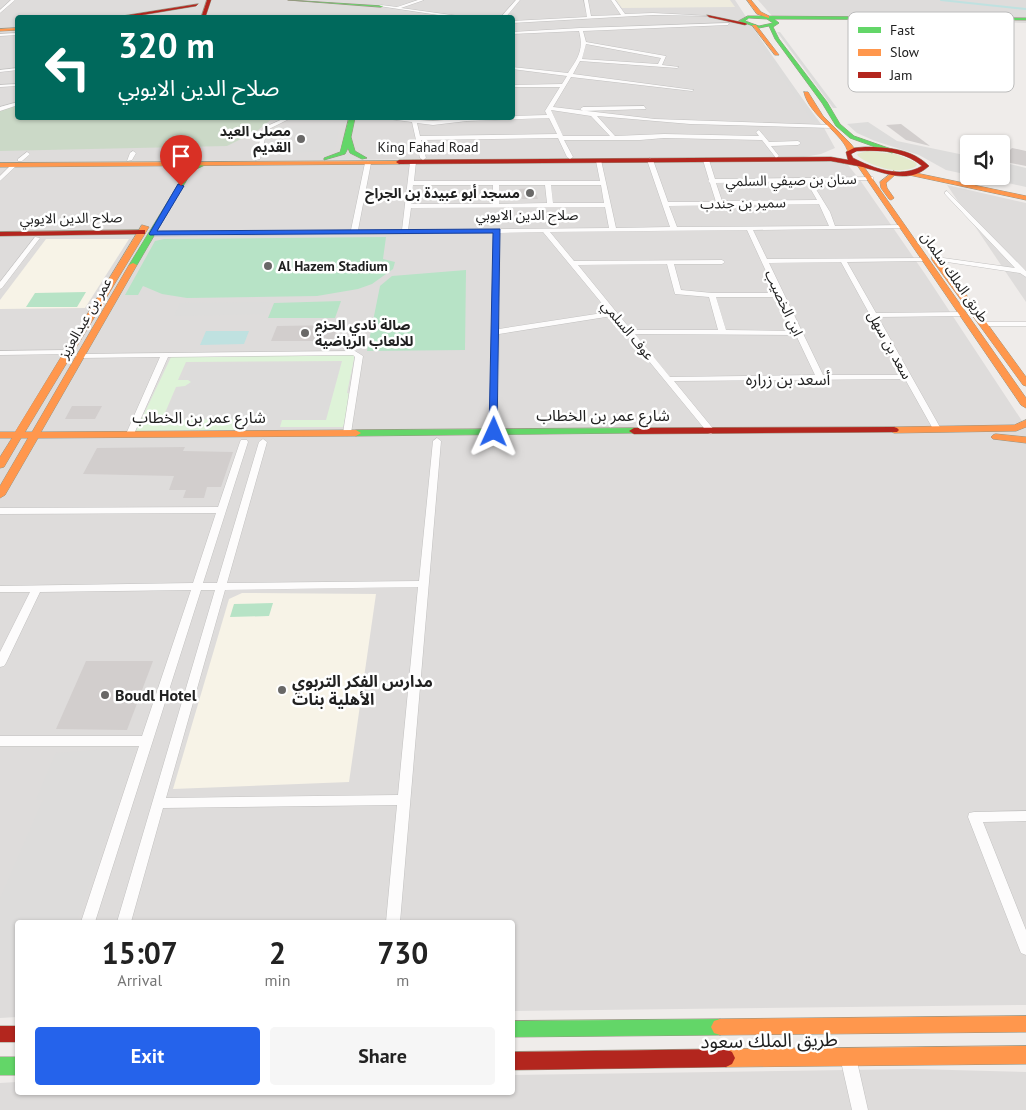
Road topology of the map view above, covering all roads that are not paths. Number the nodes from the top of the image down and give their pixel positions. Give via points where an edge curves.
1 (13, 0) edge
2 (209, 0) edge
3 (290, 0) edge
4 (311, 0) edge
5 (422, 0) edge
6 (518, 0) edge
7 (586, 0) edge
8 (613, 0) edge
9 (738, 0) edge
10 (749, 0) edge
11 (197, 3) edge
12 (377, 8) edge
13 (396, 8) junction
14 (0, 12) edge
15 (171, 12) junction
16 (142, 15) edge
17 (148, 15) edge
18 (183, 15) edge
19 (192, 15) edge
20 (204, 15) edge
21 (448, 15) edge
22 (505, 15) edge
23 (623, 15) junction
24 (709, 16) joint
25 (589, 17) junction
26 (848, 20) edge
27 (772, 21) junction
28 (515, 22) edge
29 (743, 22) junction
30 (848, 22) edge
31 (580, 28) junction
32 (0, 32) edge
33 (515, 33) edge
34 (15, 34) edge
35 (15, 34) edge
36 (0, 40) edge
37 (584, 43) junction
38 (579, 60) junction
39 (659, 66) junction
40 (677, 67) dead end
41 (515, 68) edge
42 (15, 69) edge
43 (0, 71) edge
44 (571, 75) junction
45 (15, 85) edge
46 (565, 85) junction
47 (0, 86) edge
48 (515, 86) edge
49 (515, 87) edge
50 (692, 90) dead end
51 (540, 91) dead end
52 (549, 93) dead end
53 (558, 95) junction
54 (15, 103) edge
55 (644, 108) dead end
56 (0, 109) edge
57 (553, 109) junction
58 (593, 115) junction
59 (551, 116) junction
60 (515, 117) edge
61 (284, 120) edge
62 (352, 120) edge
63 (399, 120) edge
64 (461, 120) edge
65 (651, 121) junction
66 (414, 122) junction
67 (698, 123) junction
68 (754, 124) junction
69 (830, 127) junction
70 (664, 136) junction
71 (561, 137) junction
72 (711, 137) junction
73 (418, 138) junction
74 (614, 138) junction
75 (764, 138) junction
76 (798, 142) dead end
77 (768, 144) junction
78 (892, 151) junction
79 (849, 152) junction
80 (776, 156) junction
81 (346, 157) junction
82 (570, 157) junction
83 (257, 159) junction
84 (21, 160) junction
85 (366, 160) junction
86 (418, 160) junction
87 (650, 160) junction
88 (706, 160) junction
89 (0, 161) edge
90 (599, 161) junction
91 (924, 162) junction
92 (163, 164) junction
93 (204, 164) junction
94 (858, 164) junction
95 (894, 173) junction
96 (907, 173) junction
97 (1, 174) edge
98 (871, 178) junction
99 (808, 180) junction
100 (712, 181) junction
101 (496, 183) junction
102 (548, 183) junction
103 (603, 183) junction
104 (411, 184) junction
105 (1026, 191) edge
106 (947, 193) dead end
107 (1026, 198) edge
108 (821, 202) junction
109 (665, 204) junction
110 (720, 204) junction
111 (550, 205) junction
112 (608, 205) junction
113 (408, 206) junction
114 (496, 206) junction
115 (903, 227) junction
116 (749, 228) junction
117 (833, 228) junction
118 (674, 229) junction
119 (545, 230) junction
120 (613, 230) junction
121 (405, 231) junction
122 (497, 231) junction
123 (354, 232) junction
124 (0, 234) edge
125 (144, 234) junction
126 (0, 238) edge
127 (37, 238) junction
128 (930, 259) junction
129 (843, 260) junction
130 (764, 261) junction
131 (670, 262) junction
132 (722, 262) dead end
133 (572, 263) junction
134 (1024, 273) edge
135 (0, 287) edge
136 (712, 295) junction
137 (780, 295) junction
138 (614, 313) junction
139 (963, 314) junction
140 (874, 315) junction
141 (984, 324) junction
142 (1026, 324) edge
143 (495, 332) junction
144 (630, 332) junction
145 (723, 333) junction
146 (798, 333) junction
147 (67, 352) junction
148 (0, 353) edge
149 (79, 356) junction
150 (165, 356) junction
151 (908, 377) junction
152 (820, 378) junction
153 (668, 379) junction
154 (1026, 383) edge
155 (1026, 405) edge
156 (1026, 423) edge
157 (937, 430) junction
158 (711, 431) junction
159 (494, 432) junction
160 (347, 433) junction
161 (130, 434) junction
162 (0, 435) edge
163 (16, 439) junction
164 (33, 439) junction
165 (1026, 440) edge
166 (437, 441) junction
167 (244, 442) junction
168 (263, 442) junction
169 (0, 443) edge
170 (0, 465) edge
171 (0, 495) edge
172 (222, 510) junction
173 (0, 511) edge
174 (424, 584) junction
175 (222, 586) junction
176 (197, 587) junction
177 (37, 588) junction
178 (0, 589) edge
179 (0, 663) edge
180 (147, 740) junction
181 (0, 741) edge
182 (404, 800) junction
183 (159, 803) junction
184 (1026, 816) edge
185 (89, 920) edge
186 (125, 920) edge
187 (393, 920) edge
188 (1026, 948) edge
189 (1026, 1024) edge
190 (515, 1029) edge
191 (0, 1034) edge
192 (15, 1034) edge
193 (1026, 1055) edge
194 (848, 1057) junction
195 (515, 1060) edge
196 (0, 1066) edge
197 (15, 1066) edge
198 (860, 1110) edge

1 - 14 street
2 - 20 main road
3 - 12 main road
4 - 12 main road
5 - 13 street
6 - 22 street
7 - 25 street
8 - 23 street
9 - 29 main road
10 - 27 main road
11 - 15 main road
11 - 19 main road
12 - 13 street
13 - 21 street
15 - 16 main road
15 - 17 main road
15 - 18 main road
23 - 24 street
23 - 25 street
24 - 29 main road
25 - 28 street
26 - 27 main road
27 - 29 main road
27 - 30 main road
27 - 78 main road via 771,28 777,38 838,125 858,139
29 - 31 street
29 - 69 main road via 771,46
31 - 33 street
31 - 37 street
32 - 34 main road
35 - 36 street
37 - 38 street
37 - 39 street via 603,43 644,55 664,57
38 - 39 street
38 - 44 street
39 - 40 street
41 - 44 street
42 - 43 street
44 - 46 street
44 - 50 street
45 - 47 street
46 - 48 street
46 - 53 street
49 - 51 street
52 - 53 street
53 - 57 street
54 - 56 street
55 - 57 street
57 - 58 street
57 - 59 street via 548,110
58 - 65 street
58 - 74 street
59 - 60 street
59 - 71 street
61 - 83 street via 265,129
62 - 81 main road
63 - 66 street
64 - 66 street
65 - 67 street
65 - 70 street
66 - 73 street
67 - 68 street
67 - 72 street
68 - 69 street
68 - 75 street
69 - 79 main road via 849,145
70 - 72 street
70 - 74 street
71 - 73 street
71 - 74 street
71 - 82 street
72 - 75 street
73 - 86 street
75 - 77 street
76 - 77 street
77 - 80 street
78 - 79 main road, King Fahad Road via 866,148
78 - 91 main road
79 - 80 main road, King Fahad Road via 826,156
79 - 94 main road, طريق الملك سلمان via 850,159
80 - 82 main road, King Fahad Road
81 - 83 main road, King Fahad Road
81 - 85 main road, King Fahad Road
81 - 93 main road, King Fahad Road
82 - 86 main road, King Fahad Road
83 - 84 main road, King Fahad Road via 131,156
84 - 89 main road, King Fahad Road
84 - 92 main road, King Fahad Road
84 - 97 main road, King Fahad Road
85 - 86 main road, King Fahad Road
85 - 123 street
86 - 90 main road, King Fahad Road
86 - 104 street
87 - 88 main road, King Fahad Road
87 - 90 main road, King Fahad Road
87 - 109 street
88 - 94 main road, King Fahad Road via 831,160
88 - 100 street
90 - 103 street
91 - 96 main road via 924,170
91 - 105 main road via 951,174
92 - 93 main road, King Fahad Road
92 - 125 main road, عمر بن عبدالعزيز via 180,170
93 - 125 main road, عمر بن عبدالعزيز via 190,170
94 - 95 main road, King Fahad Road
94 - 98 main road, طريق الملك سلمان
95 - 96 main road, King Fahad Road
95 - 128 main road, طريق الملك سلمان via 883,182 884,188
96 - 107 main road
98 - 99 street, سنان بن صيفي السلمي
98 - 115 main road, طريق الملك سلمان
99 - 100 street, سنان بن صيفي السلمي
99 - 108 street
100 - 110 street
101 - 102 street
101 - 104 street
101 - 114 street
102 - 103 street
102 - 111 street
103 - 112 street
104 - 113 street
106 - 134 street
108 - 110 street, سمير بن جندب
108 - 117 street
109 - 110 street, سمير بن جندب
109 - 118 street
111 - 112 street
111 - 114 street
112 - 120 street
113 - 114 street
113 - 121 street
115 - 117 street, صلاح الدين الايوبي
115 - 128 main road, طريق الملك سلمان
116 - 117 street, صلاح الدين الايوبي
116 - 118 street, صلاح الدين الايوبي
116 - 130 street, ابن الخصيب
118 - 120 street, صلاح الدين الايوبي
119 - 120 street, صلاح الدين الايوبي
119 - 122 street, صلاح الدين الايوبي
119 - 133 street, عوف السلمي
121 - 122 street, صلاح الدين الايوبي
121 - 123 street, صلاح الدين الايوبي
122 - 143 street
123 - 125 street, صلاح الدين الايوبي
124 - 125 main road, صلاح الدين الايوبي
125 - 127 main road, صلاح الدين الايوبي
125 - 147 main road, عمر بن عبدالعزيز
125 - 149 main road, عمر بن عبدالعزيز
126 - 127 main road, صلاح الدين الايوبي
127 - 135 street
128 - 129 street
128 - 134 street
128 - 139 main road, طريق الملك سلمان
128 - 141 main road, طريق الملك سلمان
129 - 130 street
129 - 140 street, سعد بن سهل
130 - 137 street, ابن الخصيب
131 - 132 street
131 - 133 street
131 - 136 street via 678,292
133 - 138 street, عوف السلمي
136 - 137 street
136 - 145 street
137 - 146 street, ابن الخصيب
138 - 143 street
138 - 144 street, عوف السلمي
139 - 140 street
139 - 155 main road, طريق الملك سلمان
140 - 151 street, سعد بن سهل
141 - 142 street
141 - 154 main road, طريق الملك سلمان
143 - 159 street
144 - 145 street
144 - 153 street, عوف السلمي
145 - 146 street
146 - 152 street, ابن الخصيب
147 - 148 street
147 - 163 main road, عمر بن عبدالعزيز
149 - 150 street
149 - 164 main road, عمر بن عبدالعزيز
150 - 160 street via 358,354
150 - 161 street
151 - 152 street, أسعد بن زراره
151 - 157 street, سعد بن سهل
152 - 153 street, أسعد بن زراره
153 - 158 street, عوف السلمي
156 - 157 main road, شارع عمر بن الخطاب via 1009,429
157 - 158 main road, شارع عمر بن الخطاب
158 - 159 main road, شارع عمر بن الخطاب
159 - 160 main road, شارع عمر بن الخطاب
160 - 161 main road, شارع عمر بن الخطاب
161 - 164 main road, شارع عمر بن الخطاب
162 - 163 main road, شارع عمر بن الخطاب
163 - 164 main road, شارع عمر بن الخطاب
163 - 169 main road, شارع عمر بن الخطاب
163 - 170 main road, عمر بن عبدالعزيز
164 - 167 main road, شارع عمر بن الخطاب
164 - 171 main road, عمر بن عبدالعزيز
165 - 166 main road, شارع عمر بن الخطاب via 1007,437
166 - 168 main road, شارع عمر بن الخطاب
166 - 174 street
167 - 168 main road, شارع عمر بن الخطاب
167 - 172 street
168 - 175 street
172 - 173 street
172 - 176 street
174 - 175 street
174 - 182 street
175 - 176 street
175 - 183 street
176 - 177 street
176 - 180 street
177 - 178 street
177 - 179 street
180 - 181 street
180 - 185 street
182 - 183 street
182 - 187 street
183 - 186 street
184 - 188 street via 974,818
189 - 190 main road, طريق الملك سعود
191 - 192 main road
193 - 194 main road, طريق الملك سعود
194 - 195 main road, طريق الملك سعود
194 - 198 street
196 - 197 main road

